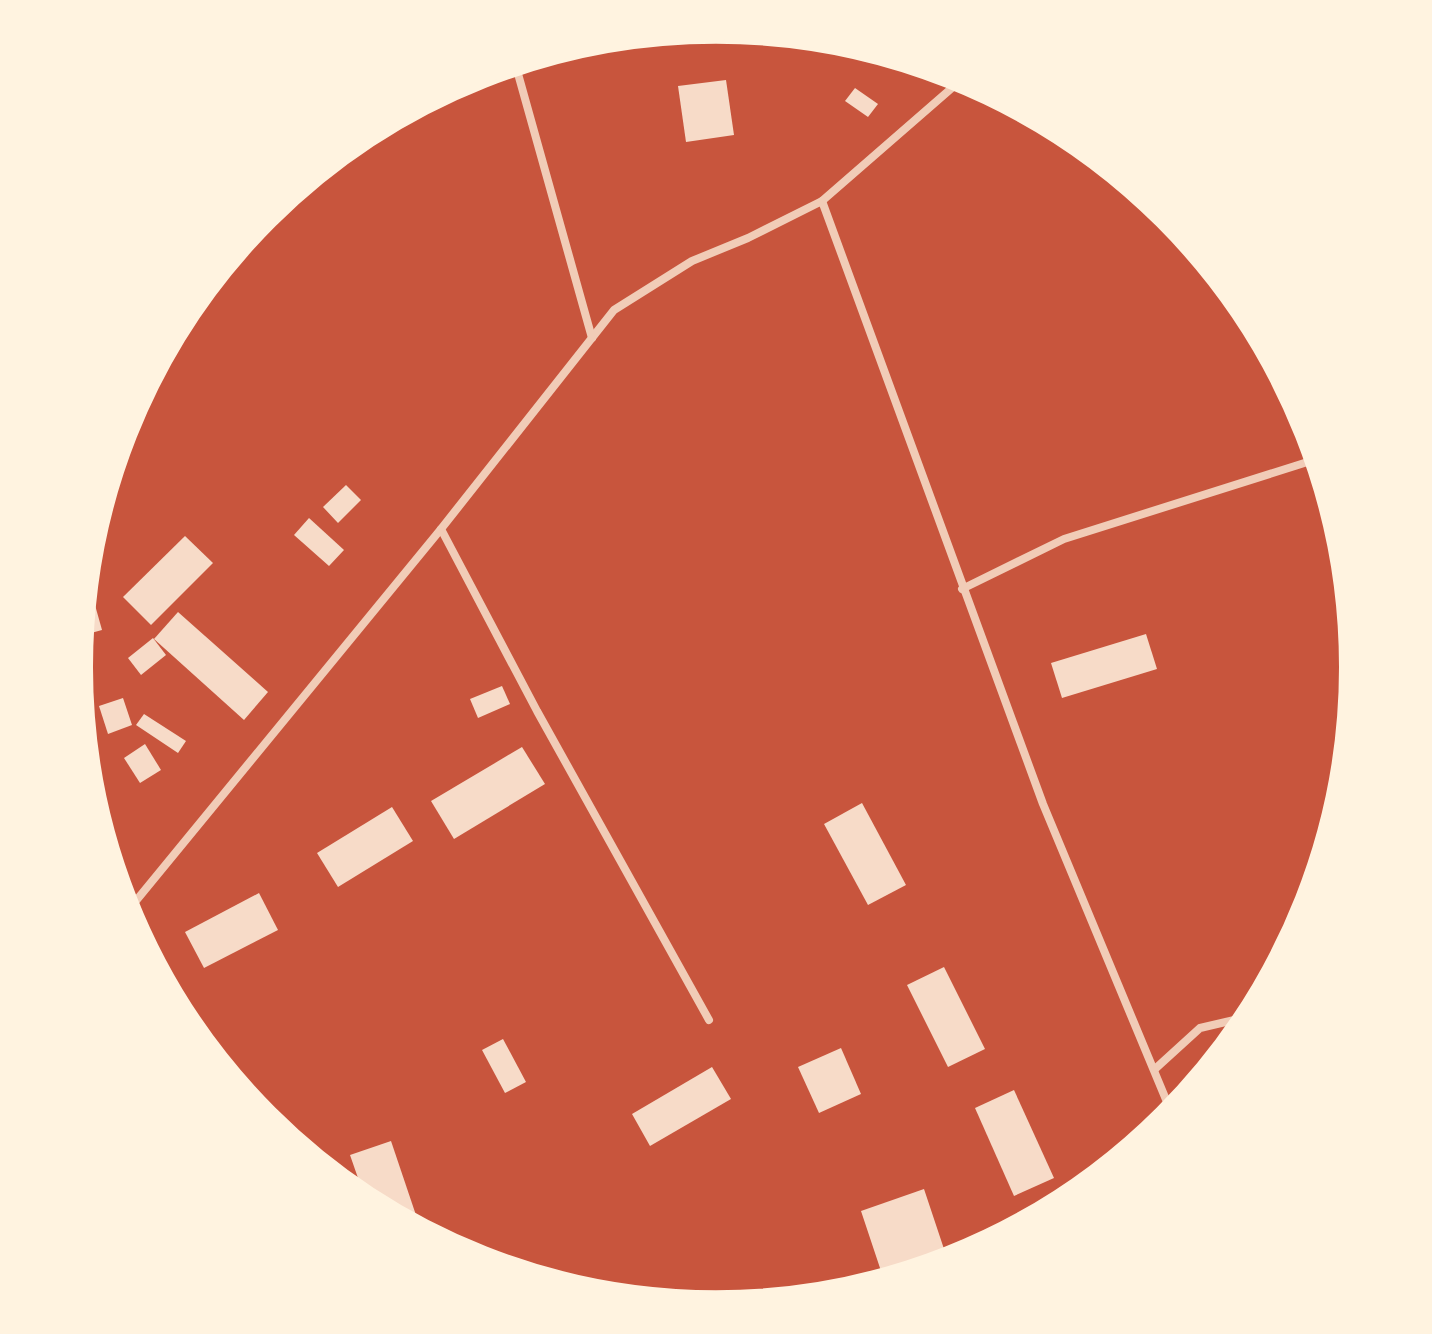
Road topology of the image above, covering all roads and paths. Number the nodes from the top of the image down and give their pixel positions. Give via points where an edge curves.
1 (518, 74) edge
2 (951, 89) edge
3 (822, 201) junction
4 (592, 338) junction
5 (1307, 462) edge
6 (441, 529) junction
7 (962, 589) junction
8 (137, 900) edge
9 (709, 1020) dead end
10 (1231, 1021) edge
11 (1155, 1069) junction
12 (1167, 1100) edge

1 - 4 street
2 - 3 street
3 - 4 street via 692,261 614,310
3 - 7 street
4 - 6 street
5 - 7 street via 1064,539
6 - 8 street
6 - 9 street
7 - 11 street via 1043,804
10 - 11 street via 1200,1028
11 - 12 street

